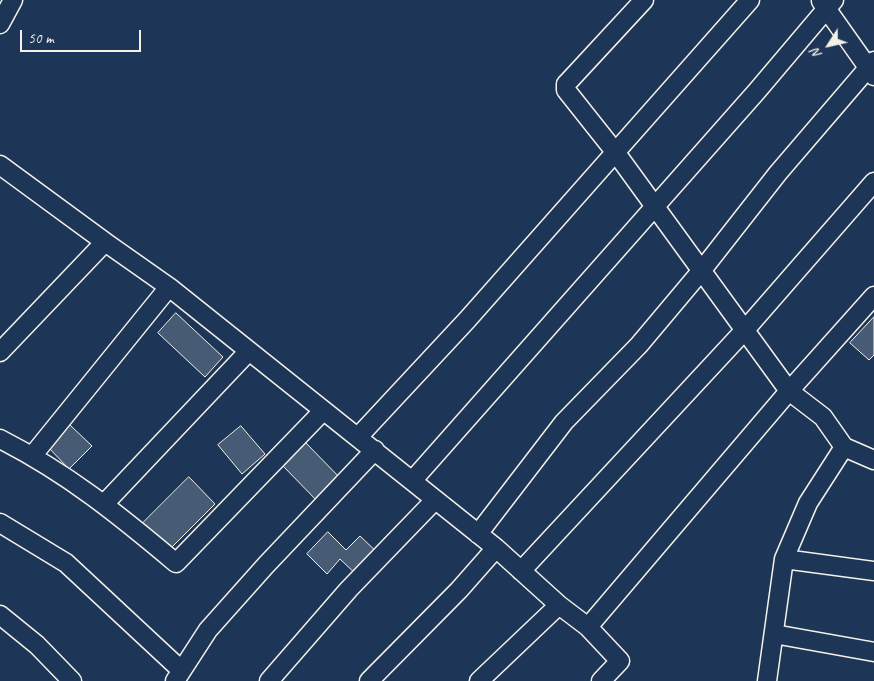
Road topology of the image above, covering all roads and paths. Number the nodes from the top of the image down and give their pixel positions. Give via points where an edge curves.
1 (13, 0) edge
2 (644, 0) edge
3 (750, 0) edge
4 (827, 3) edge
5 (0, 24) edge
6 (872, 68) edge
7 (616, 153) junction
8 (0, 165) edge
9 (874, 182) edge
10 (654, 206) junction
11 (105, 242) junction
12 (702, 270) junction
13 (169, 287) junction
14 (874, 296) edge
15 (744, 331) junction
16 (249, 351) junction
17 (0, 352) edge
18 (789, 392) junction
19 (323, 411) junction
20 (358, 436) junction
21 (0, 439) edge
22 (844, 447) junction
23 (375, 450) junction
24 (33, 455) junction
25 (874, 460) edge
26 (412, 481) junction
27 (435, 500) junction
28 (105, 503) junction
29 (0, 523) edge
30 (478, 534) junction
31 (496, 548) junction
32 (784, 559) junction
33 (521, 571) junction
34 (874, 571) edge
35 (559, 604) junction
36 (0, 615) edge
37 (588, 627) junction
38 (774, 634) junction
39 (874, 652) edge
40 (178, 675) edge
41 (608, 679) edge
42 (72, 681) edge
43 (269, 681) edge
44 (369, 681) edge
45 (479, 681) edge
46 (767, 681) edge

1 - 5 street
2 - 7 street via 566,84 568,93
3 - 7 street
4 - 6 street
4 - 10 street via 757,91
6 - 12 street via 778,172
7 - 10 street
7 - 20 street
8 - 11 street
9 - 15 street
10 - 12 street
10 - 26 street
11 - 13 street
11 - 17 street
12 - 15 street
12 - 30 street via 639,345 564,422
13 - 16 street
13 - 24 street
14 - 18 street
15 - 18 street
15 - 33 street
16 - 19 street
16 - 28 street
18 - 22 street via 823,417
18 - 37 street
19 - 20 street
19 - 28 street via 176,563
20 - 23 street
21 - 24 street
22 - 25 street
22 - 32 street via 808,503
23 - 26 street
23 - 40 street via 208,630
24 - 28 street
26 - 27 street
27 - 30 street
27 - 43 street via 349,589
29 - 40 street via 66,563
30 - 31 street
31 - 33 street
31 - 44 street
32 - 34 street
32 - 38 street
33 - 35 street
35 - 37 street
35 - 45 street
36 - 42 street via 37,645
37 - 41 street via 620,661
38 - 39 street
38 - 46 street

